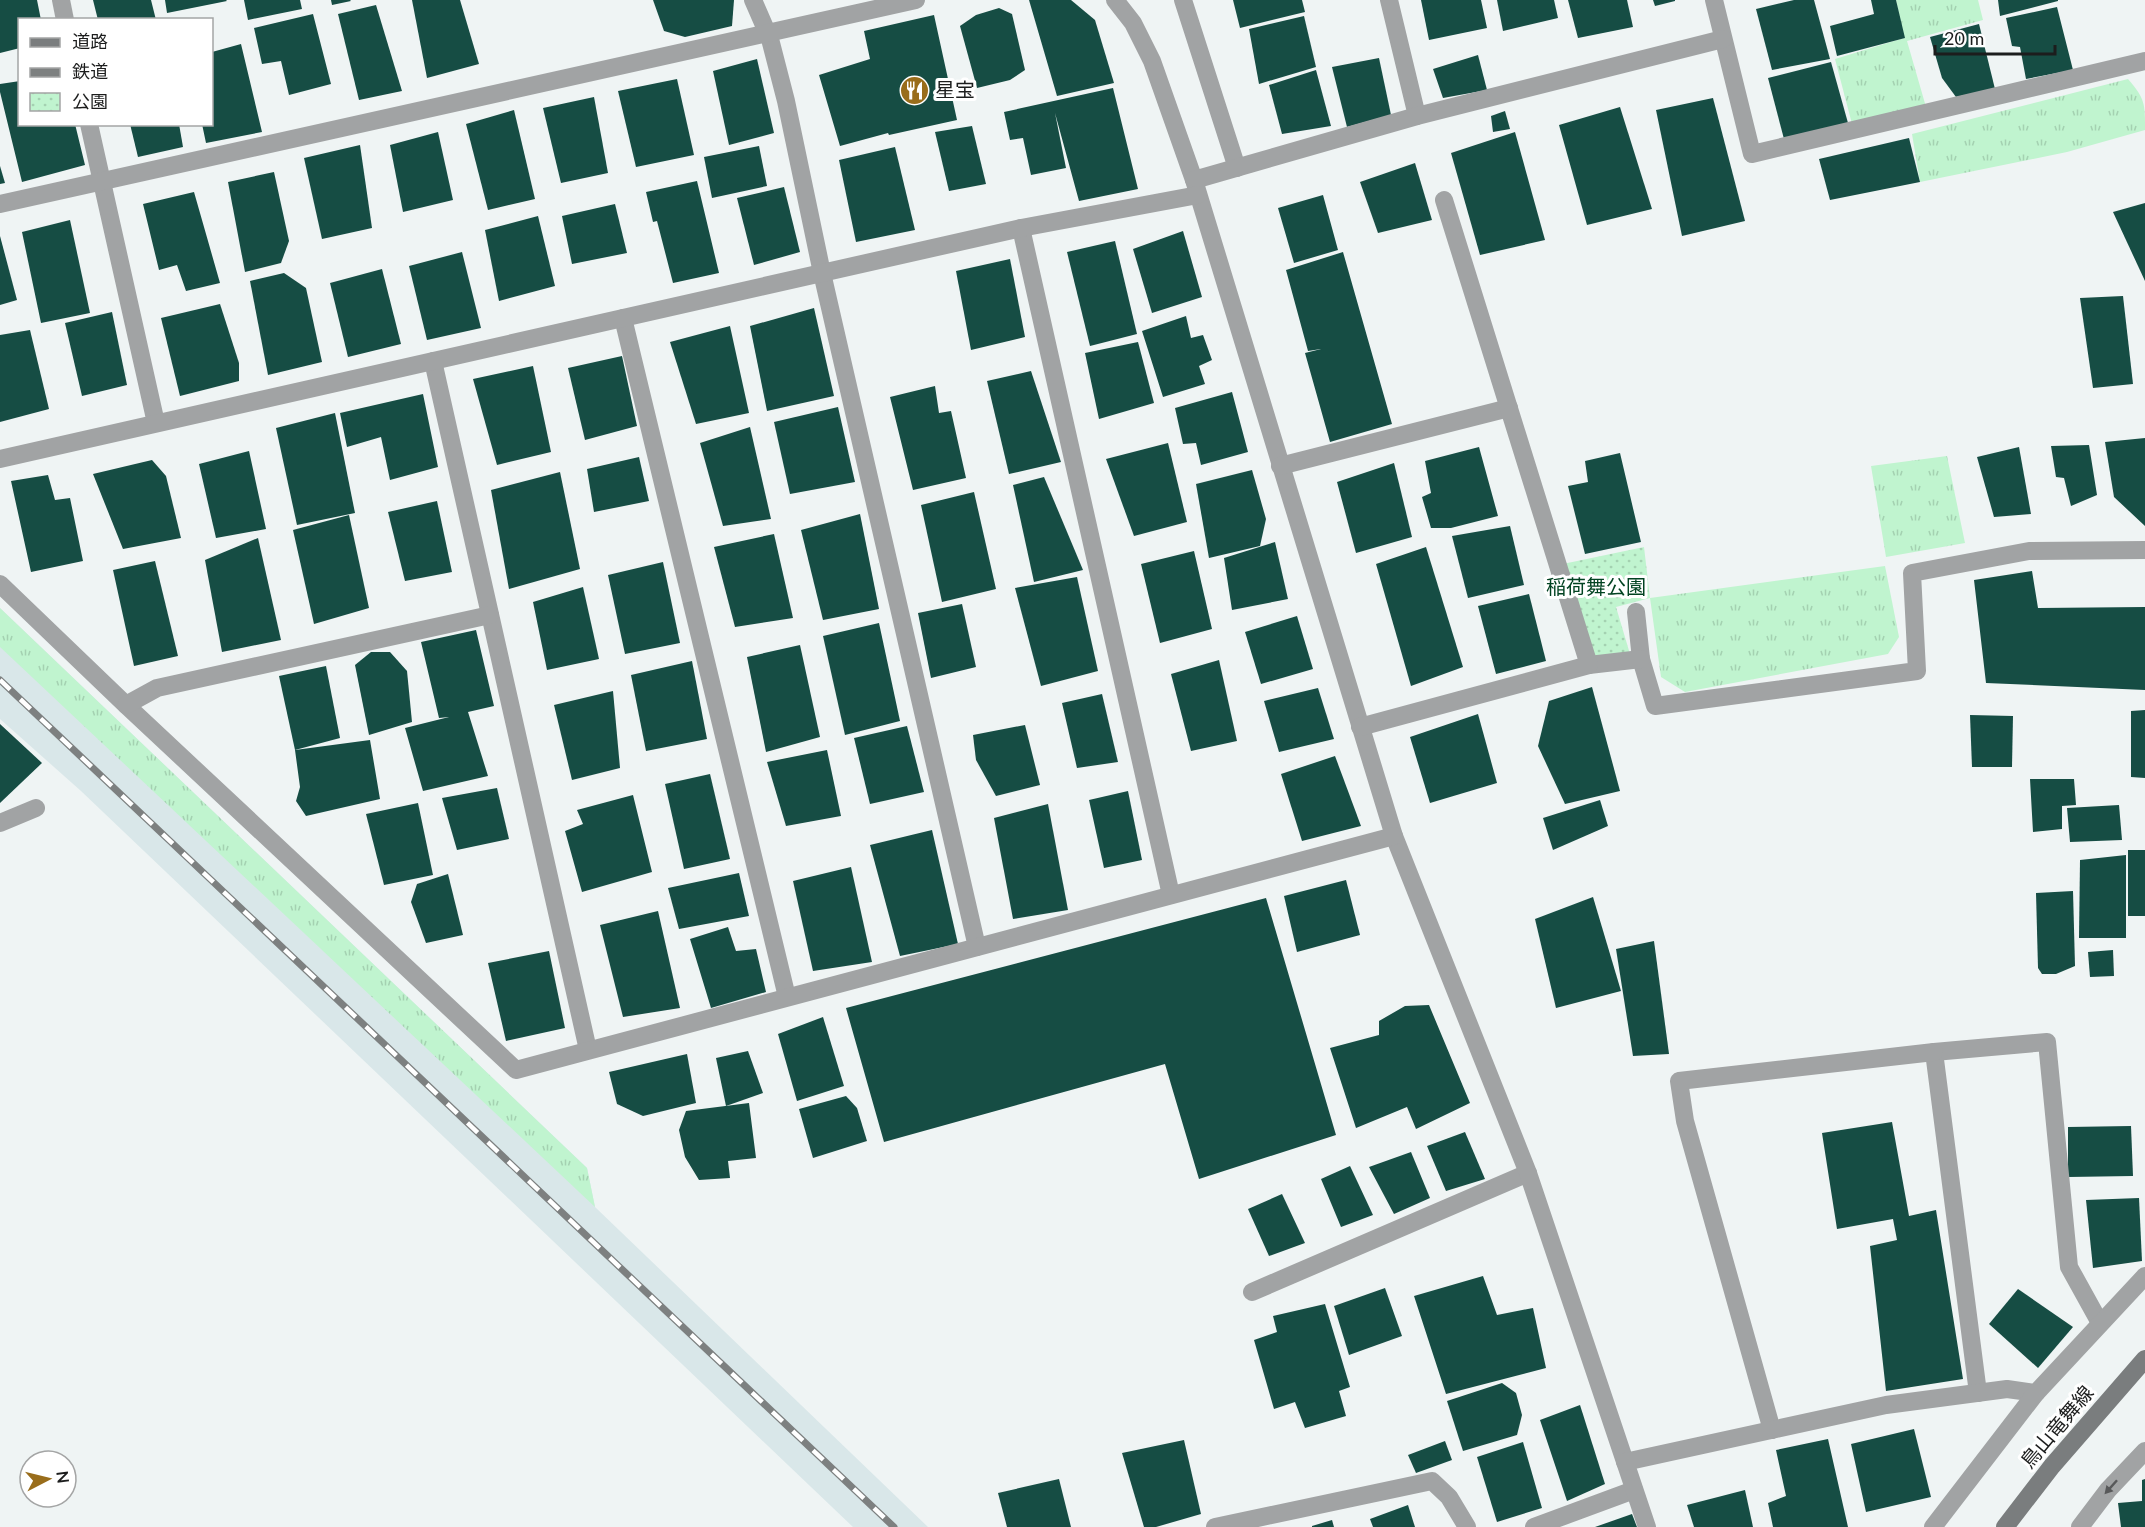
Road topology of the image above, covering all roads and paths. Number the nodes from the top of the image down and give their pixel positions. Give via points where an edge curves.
1 (61, 0) edge
2 (753, 0) edge
3 (916, 0) edge
4 (1114, 0) edge
5 (1183, 0) edge
6 (1389, 0) edge
7 (1715, 0) edge
8 (65, 18) edge
9 (767, 33) junction
10 (1723, 39) junction
11 (2143, 65) edge
12 (1418, 116) junction
13 (89, 126) edge
14 (1237, 168) junction
15 (102, 180) junction
16 (1196, 188) junction
17 (1444, 200) dead end
18 (0, 204) edge
19 (1021, 228) junction
20 (822, 273) junction
21 (624, 318) junction
22 (433, 361) junction
23 (1509, 408) junction
24 (156, 423) junction
25 (0, 459) edge
26 (1280, 466) junction
27 (2145, 550) edge
28 (0, 584) edge
29 (1636, 612) dead end
30 (490, 615) junction
31 (1641, 659) junction
32 (1589, 664) junction
33 (126, 705) junction
34 (1360, 727) junction
35 (36, 808) dead end
36 (0, 823) edge
37 (1394, 836) junction
38 (1171, 895) junction
39 (977, 947) junction
40 (787, 997) junction
41 (588, 1050) junction
42 (1934, 1052) junction
43 (1528, 1173) junction
44 (2145, 1276) edge
45 (1252, 1292) dead end
46 (2100, 1323) junction
47 (2145, 1359) edge
48 (1978, 1393) junction
49 (2036, 1393) junction
50 (1772, 1430) junction
51 (2145, 1451) edge
52 (1625, 1462) junction
53 (1634, 1490) junction
54 (1215, 1527) edge
55 (1467, 1527) edge
56 (1534, 1527) edge
57 (1647, 1527) edge
58 (1933, 1527) edge
59 (2005, 1527) edge
60 (2080, 1527) edge

1 - 8 street
2 - 9 street
3 - 9 street
4 - 16 street via 1133,23 1152,61
5 - 14 street
6 - 12 street
7 - 10 street
9 - 15 street
9 - 20 street via 786,101
10 - 11 street via 1752,154
10 - 12 street
12 - 14 street
13 - 15 street
14 - 16 street
15 - 18 street
15 - 24 street
16 - 19 street
16 - 26 street
17 - 23 street
19 - 20 street
19 - 38 street
20 - 21 street
20 - 39 street
21 - 22 street
21 - 40 street
22 - 24 street
22 - 30 street
23 - 26 street
23 - 32 street
24 - 25 street
26 - 34 street
27 - 31 street via 2030,550 1912,573 1917,671 1655,706
28 - 33 street
29 - 31 street
30 - 33 street via 157,688
30 - 41 street
31 - 32 street
32 - 34 street
33 - 41 street via 516,1071
34 - 37 street
35 - 36 street
37 - 38 street
37 - 43 street
38 - 39 street
39 - 40 street
40 - 41 street
42 - 46 street via 2047,1042 2069,1267
42 - 48 street
42 - 50 street via 1679,1081 1685,1121
43 - 45 street
43 - 52 street
44 - 46 street
46 - 49 street
47 - 59 main road, 鳥山竜舞線
48 - 49 street via 2007,1389
48 - 50 street via 1886,1405
49 - 58 street
50 - 52 street
51 -> 60 street
52 - 53 street
53 - 56 street
53 - 57 street
54 - 55 street via 1432,1481 1449,1497

